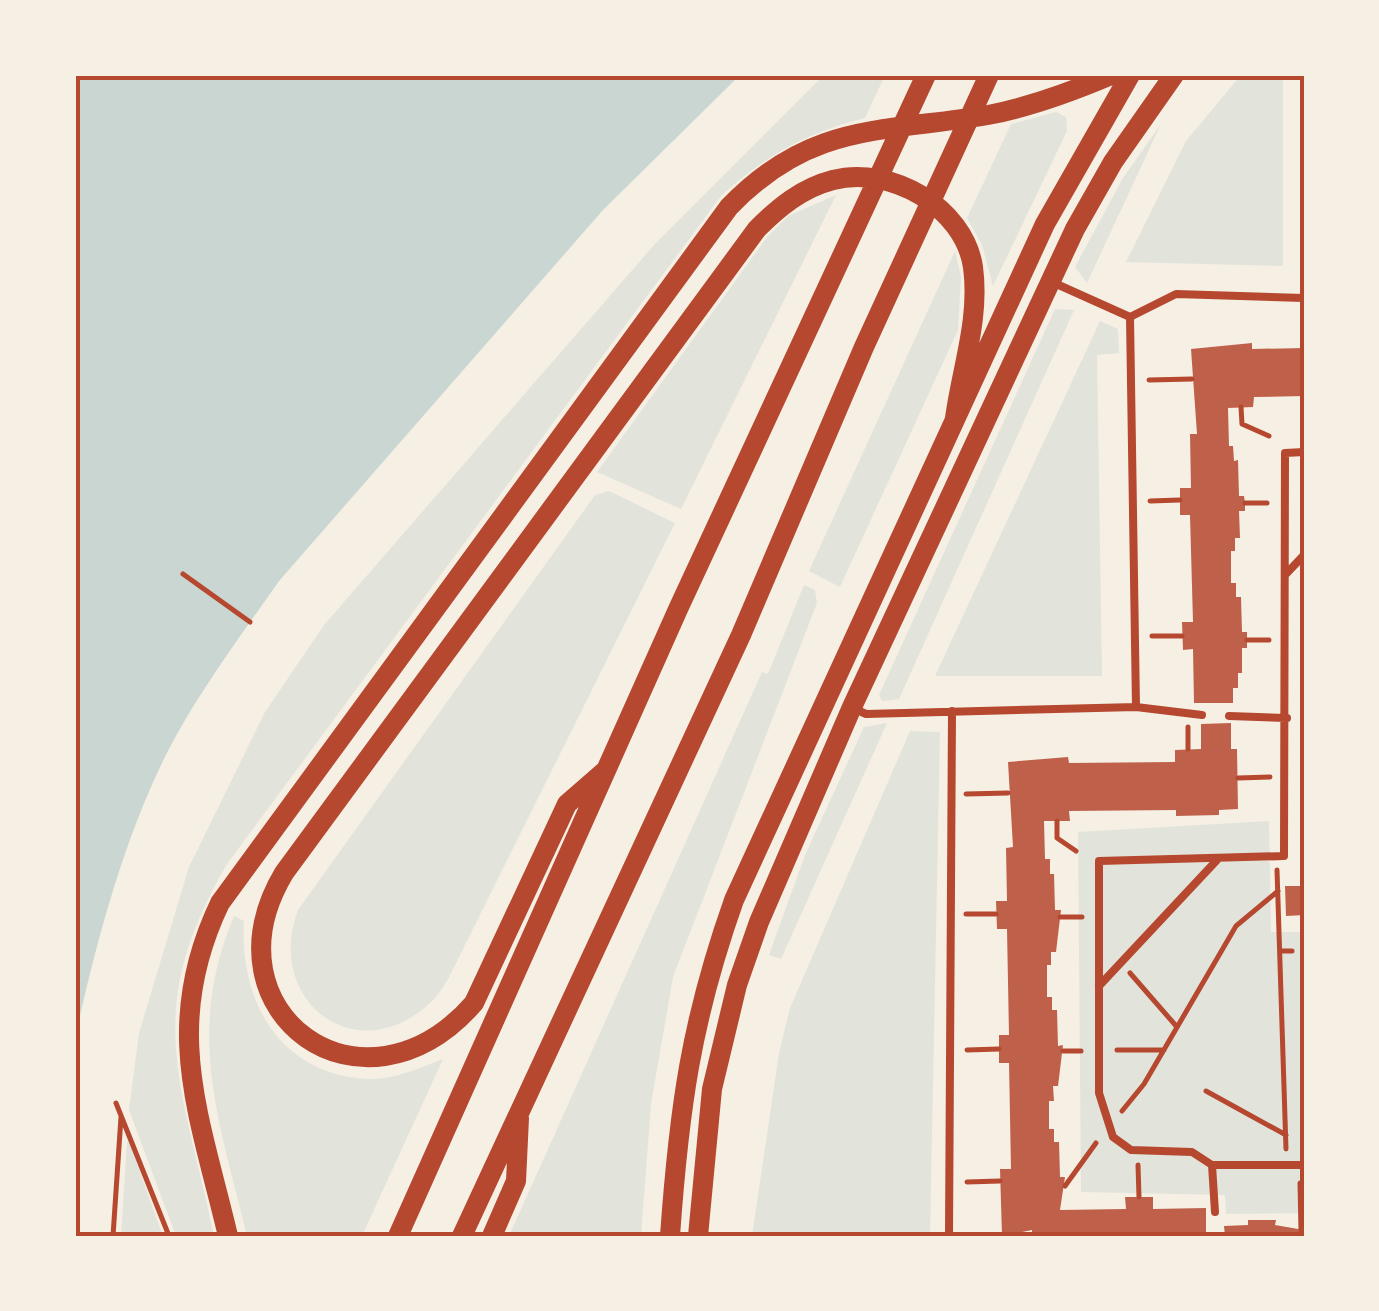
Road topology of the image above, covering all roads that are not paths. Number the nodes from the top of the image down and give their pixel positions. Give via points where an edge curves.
1 (926, 75) edge
2 (989, 75) edge
3 (1111, 75) edge
4 (1130, 75) edge
5 (1174, 75) edge
6 (1051, 282) junction
7 (1304, 298) edge
8 (1130, 317) junction
9 (955, 418) junction
10 (1304, 452) edge
11 (1304, 556) edge
12 (1286, 574) junction
13 (852, 707) junction
14 (1136, 707) junction
15 (952, 711) junction
16 (1202, 715) dead end
17 (1229, 716) dead end
18 (1287, 718) junction
19 (606, 770) junction
20 (1216, 860) junction
21 (1099, 986) junction
22 (520, 1107) junction
23 (1302, 1164) edge
24 (1212, 1166) junction
25 (1215, 1212) dead end
26 (228, 1236) edge
27 (398, 1236) edge
28 (462, 1236) edge
29 (492, 1236) edge
30 (670, 1236) edge
31 (698, 1236) edge
32 (948, 1236) edge

1 - 19 main road
2 - 22 main road via 741,635
3 - 26 main road via 990,114 836,137 758,177 730,207 220,904 201,943 186,1034
4 - 9 main road via 1045,224
5 - 6 main road via 1113,162
6 - 8 lane
6 - 13 main road
7 - 8 lane via 1176,294
8 - 14 lane
9 - 19 main road via 976,317 972,264 959,230 939,206 898,185 858,176 820,185 781,206 284,873 266,908 260,948 268,986 286,1020 316,1045 367,1059 414,1050 454,1026 474,1003 567,804
9 - 30 main road via 734,900 708,973 678,1114
10 - 12 lane via 1286,453
11 - 12 lane
12 - 18 lane
13 - 15 lane via 866,714
13 - 31 main road via 737,985 712,1089
14 - 15 lane
14 - 16 lane
15 - 32 lane
17 - 18 lane
18 - 20 lane via 1284,856
19 - 27 main road
20 - 21 lane
20 - 21 lane via 1100,861
21 - 24 lane via 1099,1093 1113,1138 1138,1150 1192,1152
22 - 28 main road
22 - 29 main road via 516,1181
23 - 24 lane
24 - 25 lane

